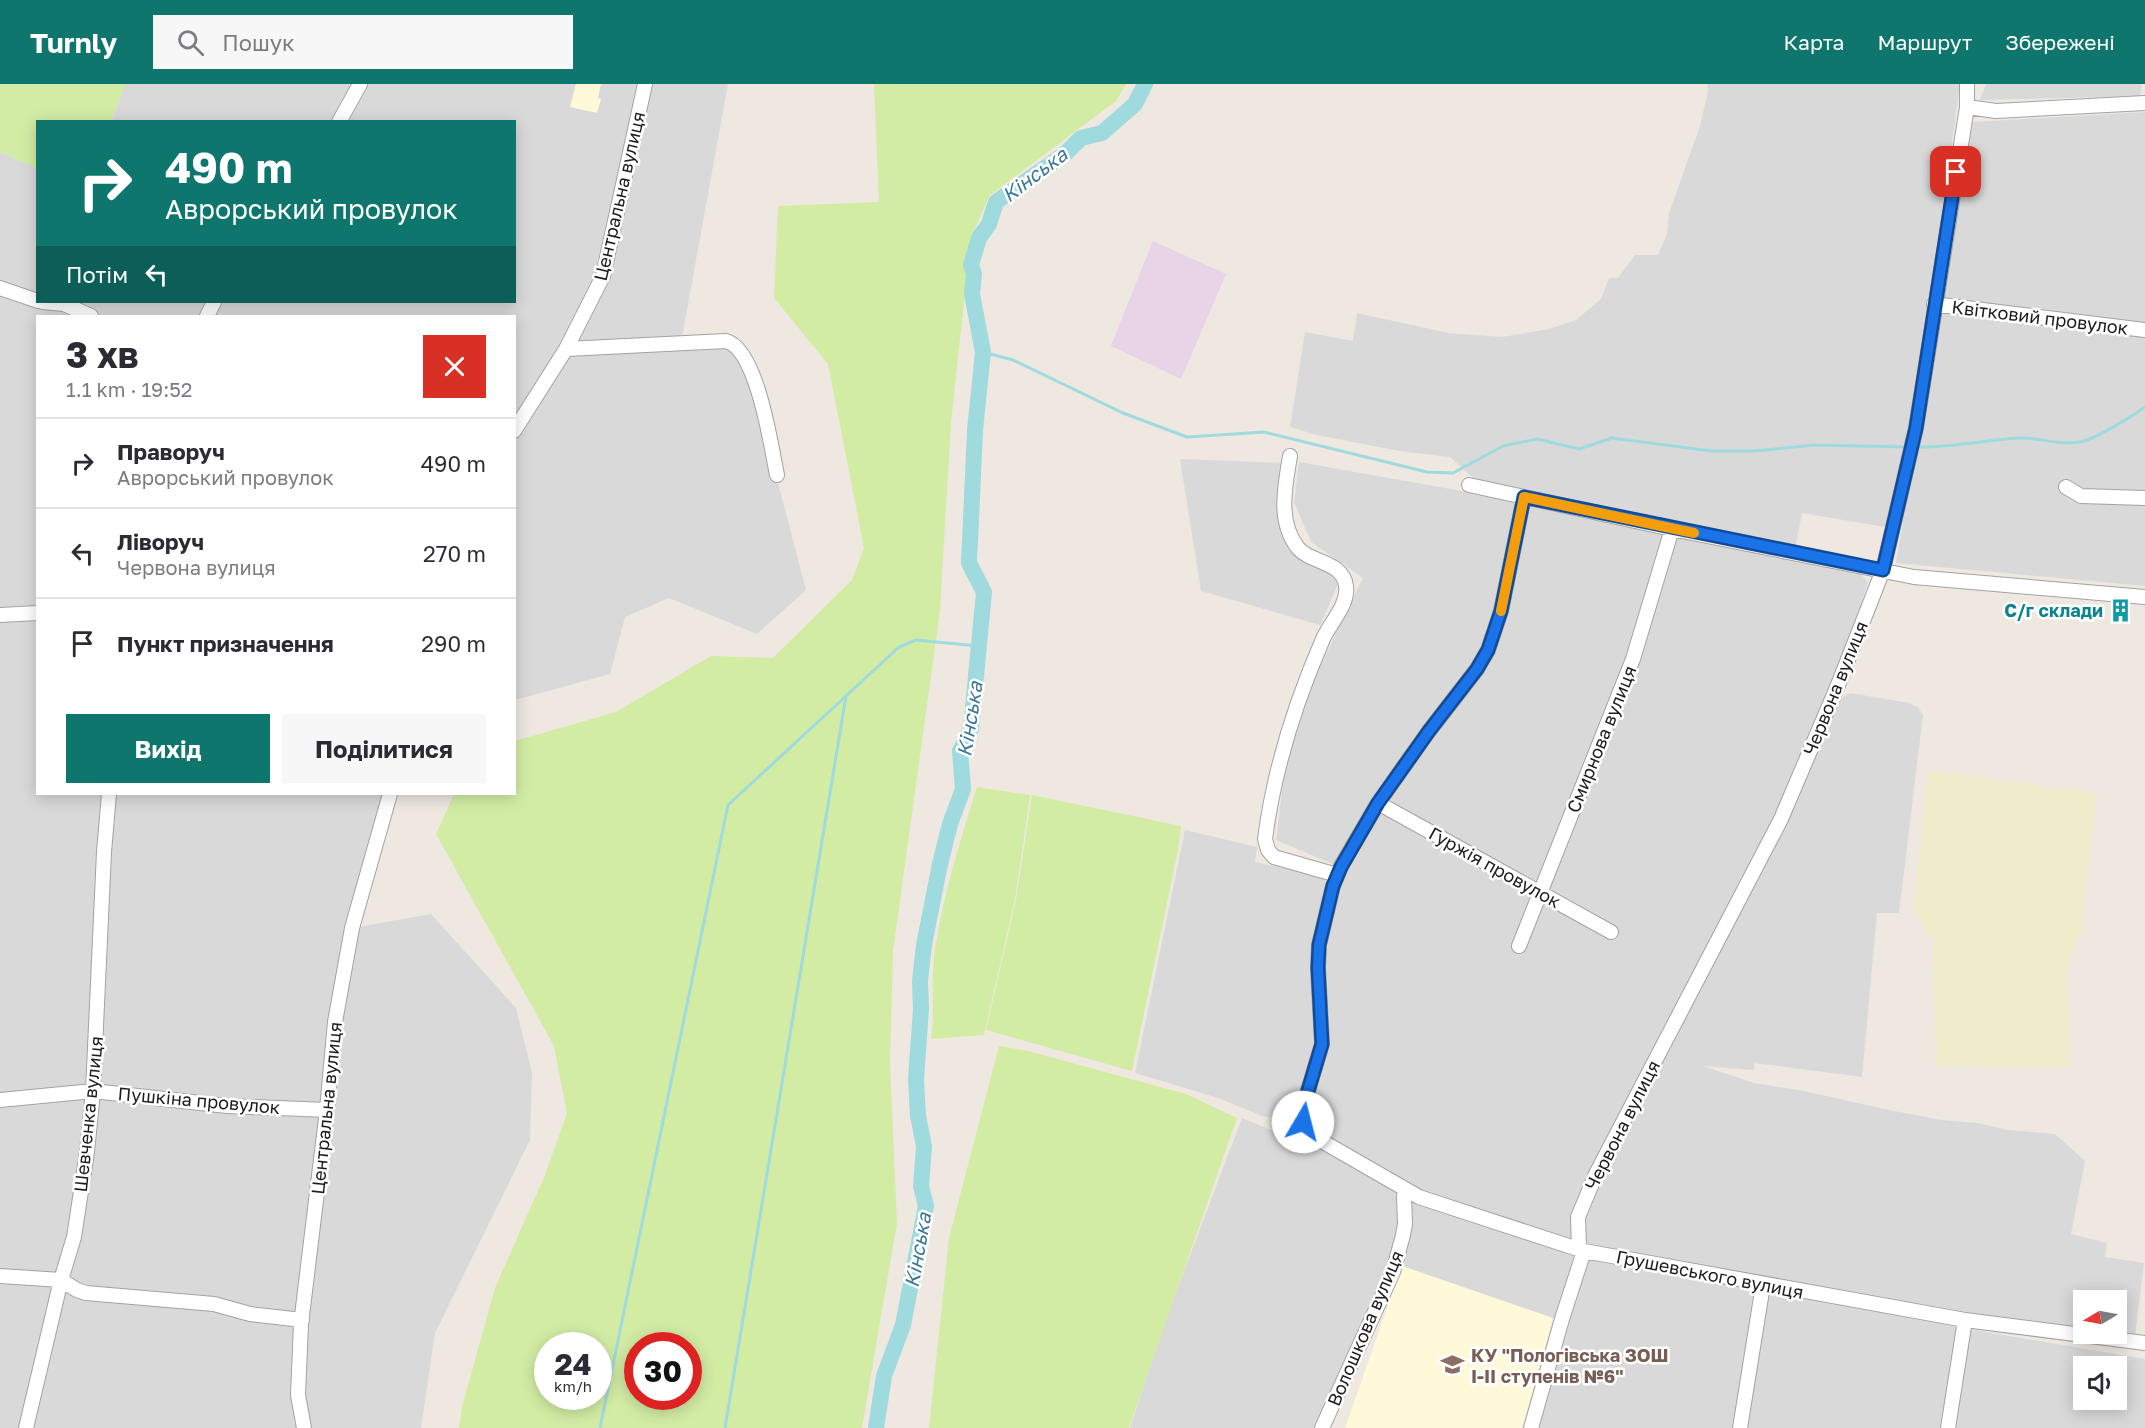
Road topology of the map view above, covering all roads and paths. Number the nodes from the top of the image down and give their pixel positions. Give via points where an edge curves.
1 (360, 84) edge
2 (645, 84) edge
3 (1967, 84) edge
4 (2145, 103) edge
5 (1967, 107) junction
6 (340, 120) edge
7 (0, 288) edge
8 (36, 300) edge
9 (54, 303) edge
10 (1934, 304) junction
11 (89, 315) edge
12 (2145, 330) edge
13 (566, 349) junction
14 (516, 428) edge
15 (1290, 456) dead end
16 (777, 475) dead end
17 (1468, 485) dead end
18 (2066, 487) dead end
19 (1524, 497) junction
20 (2145, 498) edge
21 (1672, 528) junction
22 (1883, 570) junction
23 (2145, 597) edge
24 (36, 613) edge
25 (0, 615) edge
26 (109, 795) edge
27 (390, 795) edge
28 (1378, 803) junction
29 (1337, 875) junction
30 (1539, 892) junction
31 (1611, 932) dead end
32 (1519, 946) dead end
33 (93, 1090) junction
34 (0, 1101) edge
35 (327, 1110) junction
36 (1407, 1192) junction
37 (1582, 1250) junction
38 (0, 1276) edge
39 (61, 1280) junction
40 (1763, 1285) junction
41 (302, 1320) junction
42 (1965, 1320) junction
43 (2145, 1342) edge
44 (26, 1428) edge
45 (304, 1428) edge
46 (1322, 1428) edge
47 (1531, 1428) edge
48 (1740, 1428) edge
49 (1948, 1428) edge

1 - 6 street
2 - 13 street, Центральна вулиця via 603,276
3 - 5 street, Червона вулиця
4 - 5 street via 1996,111
5 - 10 street, Червона вулиця
7 - 8 street
9 - 11 street
10 - 12 street, Квітковий провулок
10 - 22 street, Червона вулиця via 1916,428
13 - 14 street, Центральна вулиця
13 - 16 street via 734,343 751,369
15 - 29 street via 1283,505 1292,538 1299,550 1342,575 1346,596 1297,703 1277,772 1265,839 1274,857
17 - 19 street
18 - 20 street via 2081,496
19 - 21 street
19 - 28 street via 1501,611 1488,650
21 - 22 street
21 - 30 street, Смирнова вулиця via 1633,659
22 - 23 street via 1914,577
22 - 37 street, Червона вулиця via 1781,819 1588,1191 1578,1216
24 - 25 street
26 - 33 street, Шевченка вулиця
27 - 35 street, Центральна вулиця via 352,928 335,1022
28 - 29 street
28 - 30 street, Гуржія провулок
29 - 36 street, Грушевського вулиця via 1319,945 1322,1044 1302,1111 1303,1122 1313,1136
30 - 31 street, Гуржія провулок
30 - 32 street, Смирнова вулиця
33 - 34 street, Пушкіна провулок
33 - 35 street, Пушкіна провулок via 227,1106
33 - 39 street, Шевченка вулиця via 74,1237
35 - 41 street, Центральна вулиця
36 - 37 street, Грушевського вулиця
36 - 46 street, Волошкова вулиця via 1405,1224 1393,1272
37 - 40 street, Грушевського вулиця
37 - 47 street, Червона вулиця
38 - 39 street
39 - 41 street via 86,1293 214,1304 250,1314
39 - 44 street, Шевченка вулиця
40 - 42 street, Грушевського вулиця
40 - 48 street
41 - 45 street, Центральна вулиця via 298,1395
42 - 43 street, Грушевського вулиця
42 - 49 street

